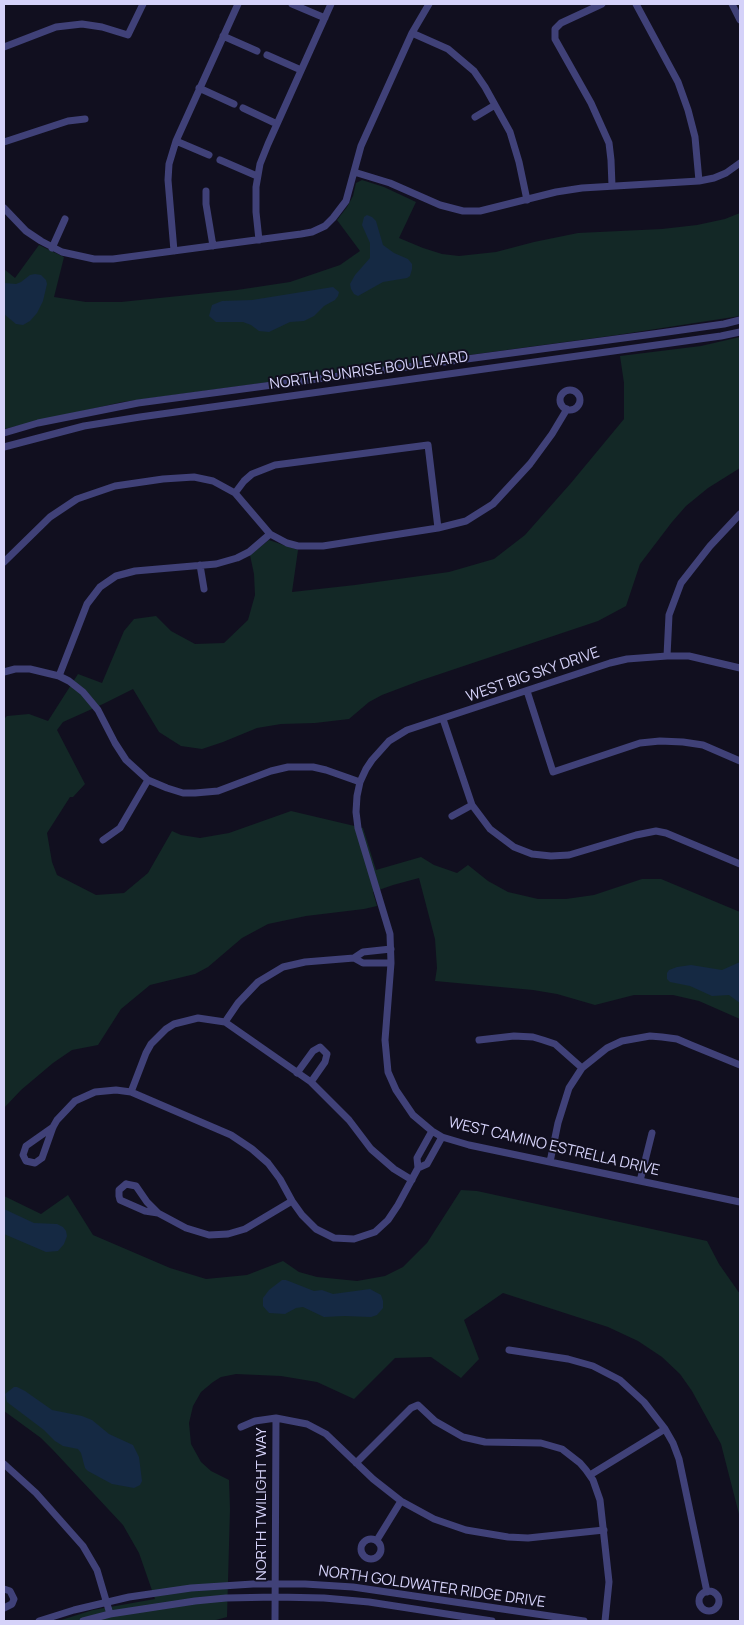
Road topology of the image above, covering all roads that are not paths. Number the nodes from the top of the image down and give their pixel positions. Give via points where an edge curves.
1 (143, 4) edge
2 (238, 4) edge
3 (292, 4) edge
4 (331, 4) edge
5 (428, 4) edge
6 (602, 4) edge
7 (636, 4) edge
8 (732, 4) edge
9 (325, 18) junction
10 (740, 20) edge
11 (412, 33) junction
12 (223, 36) junction
13 (4, 47) edge
14 (257, 51) dead end
15 (267, 55) dead end
16 (301, 70) junction
17 (200, 88) junction
18 (234, 104) dead end
19 (495, 105) junction
20 (243, 108) dead end
21 (475, 117) dead end
22 (85, 119) dead end
23 (277, 124) junction
24 (176, 140) junction
25 (4, 142) edge
26 (209, 155) dead end
27 (220, 160) dead end
28 (740, 162) edge
29 (354, 172) junction
30 (257, 176) junction
31 (699, 181) junction
32 (612, 186) junction
33 (206, 191) dead end
34 (527, 200) junction
35 (4, 208) edge
36 (66, 219) dead end
37 (259, 240) junction
38 (213, 246) junction
39 (52, 248) junction
40 (174, 251) junction
41 (740, 320) edge
42 (740, 332) edge
43 (567, 409) dead end
44 (4, 433) edge
45 (4, 447) edge
46 (235, 493) junction
47 (740, 514) edge
48 (438, 528) junction
49 (270, 534) junction
50 (4, 562) edge
51 (200, 565) junction
52 (204, 589) dead end
53 (667, 656) junction
54 (740, 668) edge
55 (4, 672) edge
56 (59, 676) junction
57 (527, 691) junction
58 (443, 719) junction
59 (740, 760) edge
60 (148, 780) junction
61 (360, 782) junction
62 (472, 805) junction
63 (452, 816) dead end
64 (103, 840) dead end
65 (740, 864) edge
66 (391, 949) junction
67 (354, 958) junction
68 (391, 963) junction
69 (225, 1022) junction
70 (479, 1040) dead end
71 (740, 1065) edge
72 (582, 1068) junction
73 (297, 1073) junction
74 (311, 1082) junction
75 (131, 1092) junction
76 (53, 1127) junction
77 (432, 1131) junction
78 (652, 1133) dead end
79 (442, 1137) junction
80 (550, 1162) junction
81 (418, 1168) junction
82 (412, 1180) junction
83 (640, 1181) junction
84 (292, 1201) junction
85 (740, 1202) edge
86 (158, 1213) junction
87 (509, 1350) dead end
88 (276, 1418) junction
89 (241, 1427) dead end
90 (665, 1429) junction
91 (356, 1463) junction
92 (4, 1464) edge
93 (590, 1475) junction
94 (401, 1501) junction
95 (604, 1530) junction
96 (376, 1540) dead end
97 (4, 1589) edge
98 (276, 1590) junction
99 (706, 1592) dead end
100 (107, 1602) junction
101 (4, 1608) edge
102 (110, 1614) junction
103 (39, 1621) edge
104 (83, 1621) edge
105 (276, 1621) edge
106 (492, 1621) edge
107 (584, 1621) edge
108 (605, 1621) edge

1 - 13 street via 128,35 82,24 56,27
2 - 12 street
3 - 9 street
4 - 9 street
5 - 11 street
6 - 32 street via 560,23 554,29 555,39 609,143
7 - 31 street via 678,82 688,110 695,137
8 - 10 street
9 - 16 street
11 - 19 street via 448,49 466,63
11 - 29 street via 361,146
12 - 14 street
12 - 17 street
15 - 16 street
16 - 23 street
17 - 18 street
17 - 24 street
19 - 21 street
19 - 34 street via 510,132
20 - 23 street
22 - 25 street via 56,124
23 - 30 street
24 - 26 street
24 - 40 street via 168,180
27 - 30 street
28 - 31 street via 726,173
29 - 34 street via 463,211
29 - 37 street via 346,200 325,226 312,232
30 - 37 street
31 - 32 street
32 - 34 street via 569,190
33 - 38 street
35 - 39 street via 26,231
36 - 39 street
37 - 38 street
38 - 40 street
39 - 40 street via 94,259
41 - 44 street, NORTH SUNRISE BOULEVARD via 138,403
42 - 45 street, NORTH SUNRISE BOULEVARD via 84,426
43 - 48 street via 541,449 494,504 466,521
46 - 48 street via 252,474 275,465 428,445
46 - 49 street
46 - 50 street via 214,481 194,476 98,491 77,499 50,517
47 - 53 street via 681,583 669,615
48 - 49 street via 323,546 298,546
49 - 51 street via 249,552 236,558
51 - 52 street
51 - 56 street via 135,571 116,576 100,587 87,604
53 - 54 street, WEST BIG SKY DRIVE via 689,656
53 - 57 street, WEST BIG SKY DRIVE via 610,663
55 - 56 street via 30,669
56 - 60 street via 90,699 120,752
57 - 58 street, WEST BIG SKY DRIVE
57 - 59 street via 553,772 640,744 660,741 703,745
58 - 61 street, WEST BIG SKY DRIVE via 408,730 389,741 372,760
58 - 62 street
60 - 61 street via 183,793 205,793 271,771 300,766 326,770
60 - 64 street via 120,828
61 - 66 street, WEST CAMINO ESTRELLA DRIVE via 356,812 358,828 386,919
62 - 63 street
62 - 65 street via 496,834 532,854 569,855 656,831
66 - 67 street via 363,952
66 - 68 street, WEST CAMINO ESTRELLA DRIVE
67 - 68 street via 364,963
67 - 69 street via 283,967 248,991
68 - 77 street, WEST CAMINO ESTRELLA DRIVE via 385,1040 388,1072 413,1115
69 - 73 street
69 - 75 street via 198,1018 166,1029 151,1044
70 - 72 street via 514,1036 538,1038 555,1044
71 - 72 street via 677,1039 650,1036 607,1048
72 - 80 street via 563,1104
73 - 74 street
73 - 74 street via 313,1051 320,1047 327,1054
74 - 82 street via 348,1120 370,1149
75 - 76 street via 95,1092 75,1101
75 - 84 street via 231,1135 252,1149 268,1163
76 - 76 street via 23,1149 26,1161 35,1163 42,1158
77 - 79 street, WEST CAMINO ESTRELLA DRIVE
77 - 81 street via 417,1158
78 - 83 street
79 - 80 street, WEST CAMINO ESTRELLA DRIVE
79 - 81 street via 427,1164
80 - 83 street, WEST CAMINO ESTRELLA DRIVE
81 - 82 street
82 - 84 street via 388,1220 375,1232 354,1239 334,1238 316,1230
83 - 85 street, WEST CAMINO ESTRELLA DRIVE
84 - 86 street via 245,1229 228,1234 201,1233
86 - 86 street via 136,1186 126,1184 120,1187 119,1196 124,1203
87 - 90 street via 582,1362 605,1371 633,1390
88 - 89 street
88 - 91 street via 307,1424 319,1430
88 - 98 street, NORTH TWILIGHT WAY
90 - 93 street
90 - 99 street via 679,1459
91 - 93 street via 418,1405 436,1421 463,1437 508,1444 552,1445 570,1455
91 - 94 street
92 - 100 street via 36,1493 83,1546 97,1570
93 - 95 street via 600,1500
94 - 95 street via 450,1525 488,1535 528,1538
94 - 96 street
95 - 108 street via 609,1582
97 - 101 street via 10,1591 14,1599
98 - 100 street, NORTH GOLDWATER RIDGE DRIVE via 225,1585
98 - 102 street, NORTH GOLDWATER RIDGE DRIVE
98 - 105 street, NORTH TWILIGHT WAY
98 - 106 street, NORTH GOLDWATER RIDGE DRIVE
98 - 107 street, NORTH GOLDWATER RIDGE DRIVE via 353,1587
100 - 102 street
100 - 103 street, NORTH GOLDWATER RIDGE DRIVE
102 - 104 street, NORTH GOLDWATER RIDGE DRIVE

